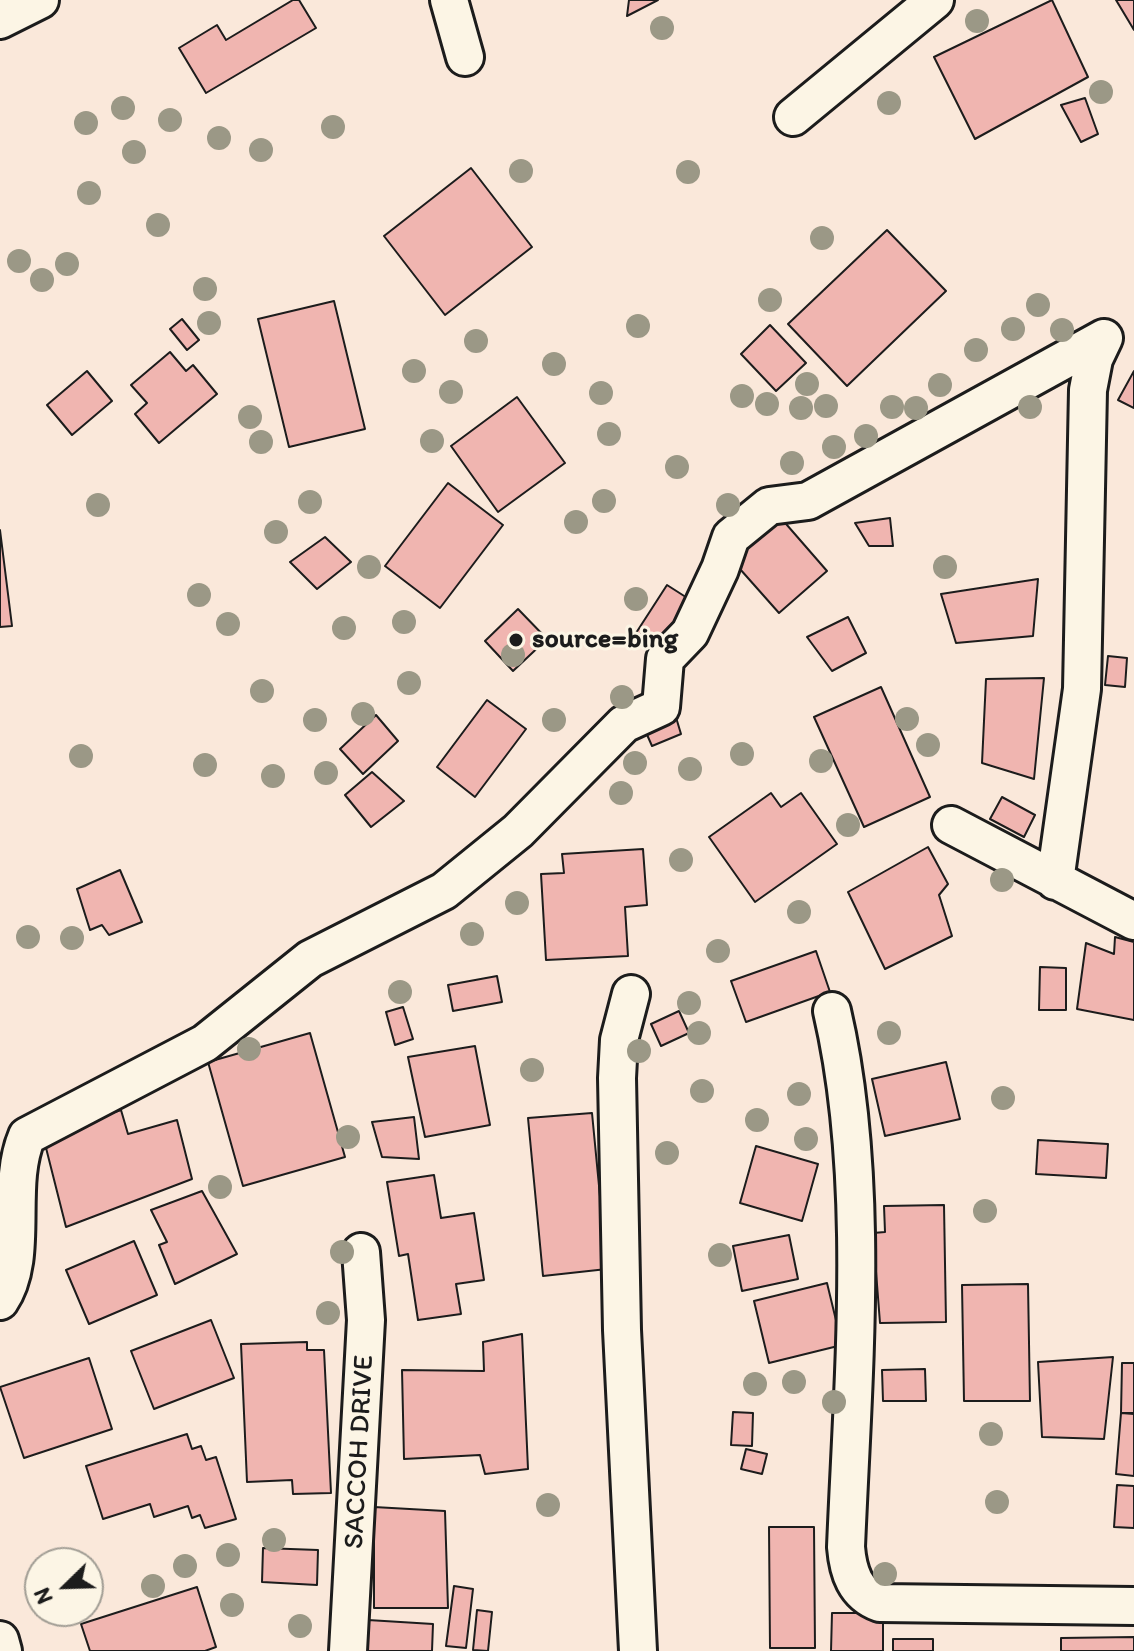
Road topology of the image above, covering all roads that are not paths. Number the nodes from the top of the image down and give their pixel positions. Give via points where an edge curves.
1 (40, 0) edge
2 (449, 0) edge
3 (935, 0) edge
4 (0, 20) edge
5 (465, 57) dead end
6 (793, 117) dead end
7 (951, 825) dead end
8 (1055, 881) junction
9 (1134, 921) edge
10 (631, 994) dead end
11 (832, 1011) dead end
12 (361, 1252) dead end
13 (0, 1301) edge
14 (1134, 1606) edge
15 (0, 1640) edge
16 (3, 1651) edge
17 (348, 1651) edge
18 (638, 1651) edge

1 - 4 street
2 - 5 street
3 - 6 street
7 - 8 street
8 - 9 street
8 - 13 street via 1082,689 1088,390 1104,338 808,501 769,506 731,537 690,633 665,659 661,707 624,724 518,831 444,891 310,959 205,1043 27,1136 18,1156 14,1253
10 - 18 street via 619,1040 617,1078 622,1330
11 - 14 street via 852,1137 853,1391 846,1547 856,1585 880,1603
12 - 17 street, SACCOH DRIVE via 366,1320
15 - 16 street

